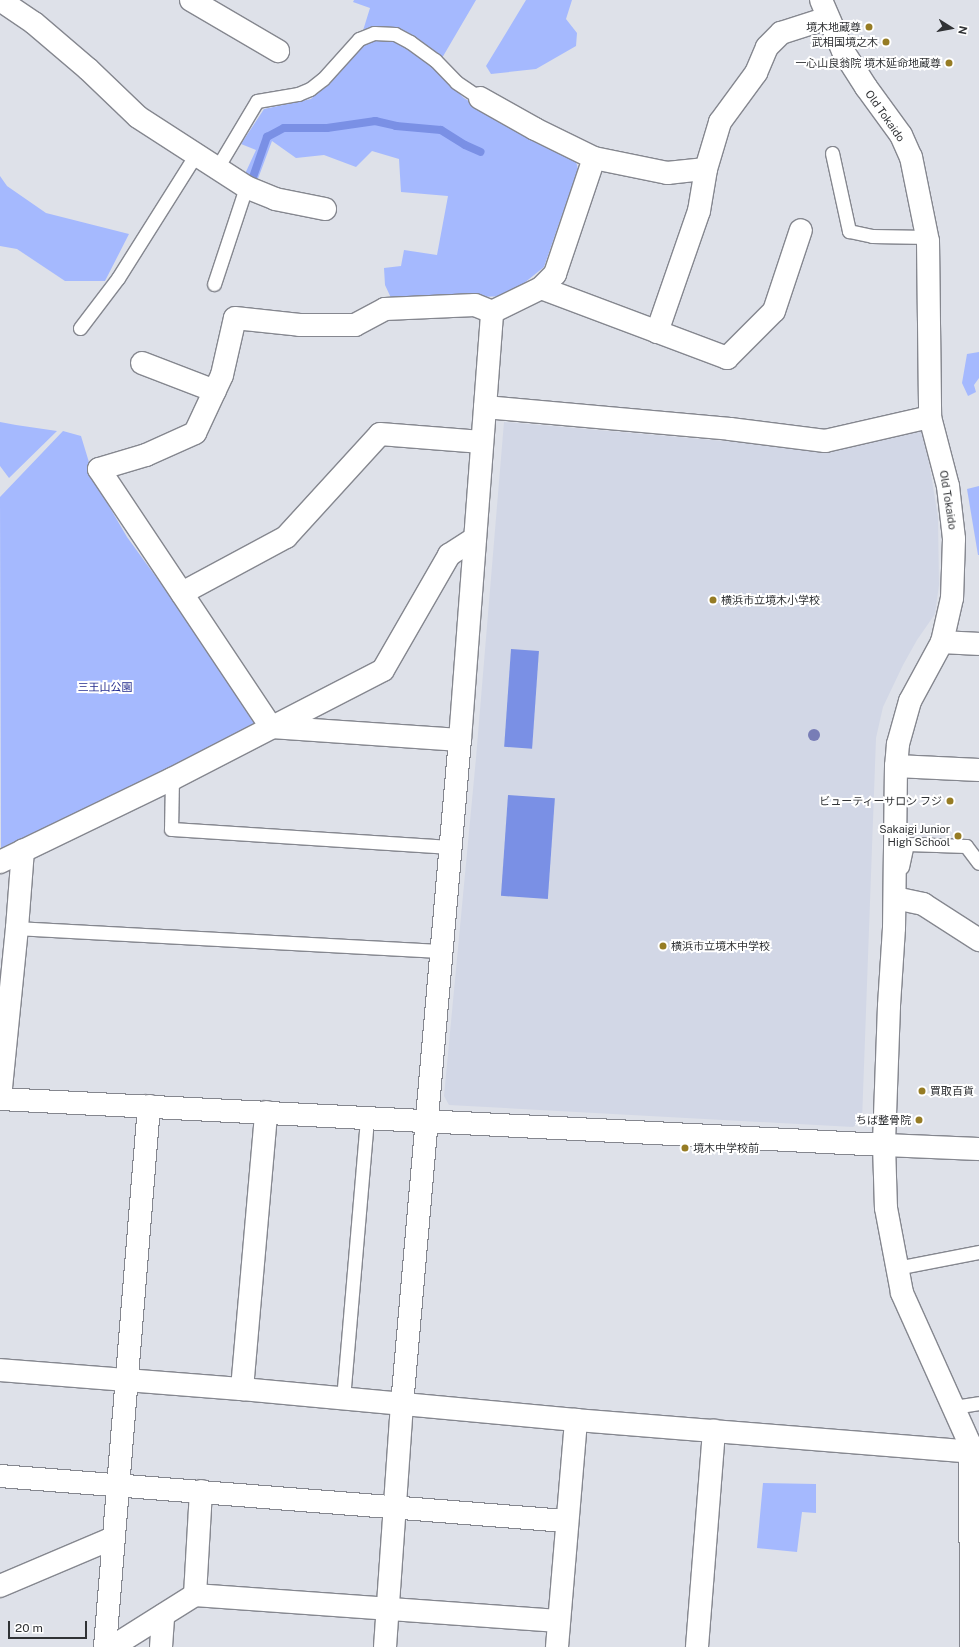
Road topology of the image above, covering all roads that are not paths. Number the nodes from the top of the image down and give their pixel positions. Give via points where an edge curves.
1 (0, 0) edge
2 (191, 0) edge
3 (824, 9) edge
4 (278, 51) dead end
5 (480, 98) joint
6 (832, 153) dead end
7 (196, 154) junction
8 (594, 158) junction
9 (217, 168) junction
10 (706, 169) junction
11 (246, 187) junction
12 (325, 209) dead end
13 (801, 230) dead end
14 (928, 238) junction
15 (214, 284) dead end
16 (541, 288) junction
17 (492, 312) junction
18 (80, 328) dead end
19 (657, 332) junction
20 (142, 363) dead end
21 (215, 391) junction
22 (485, 407) junction
23 (930, 417) junction
24 (482, 442) junction
25 (475, 538) junction
26 (182, 593) junction
27 (942, 642) junction
28 (979, 644) edge
29 (271, 727) junction
30 (460, 740) junction
31 (896, 766) junction
32 (979, 770) edge
33 (172, 779) junction
34 (451, 847) junction
35 (23, 850) junction
36 (0, 862) edge
37 (979, 863) edge
38 (895, 898) junction
39 (17, 928) junction
40 (976, 933) edge
41 (442, 951) junction
42 (0, 1098) edge
43 (149, 1106) junction
44 (266, 1112) junction
45 (367, 1117) junction
46 (427, 1120) junction
47 (884, 1145) junction
48 (979, 1149) edge
49 (979, 1252) edge
50 (897, 1268) junction
51 (0, 1370) edge
52 (127, 1380) junction
53 (242, 1389) junction
54 (343, 1399) junction
55 (979, 1403) edge
56 (402, 1405) junction
57 (954, 1407) junction
58 (576, 1420) junction
59 (714, 1431) junction
60 (970, 1452) junction
61 (0, 1476) edge
62 (118, 1485) junction
63 (201, 1491) junction
64 (394, 1507) junction
65 (566, 1520) junction
66 (113, 1538) junction
67 (0, 1586) edge
68 (195, 1595) junction
69 (388, 1610) junction
70 (163, 1615) junction
71 (558, 1621) junction
72 (106, 1647) edge
73 (112, 1647) edge
74 (161, 1647) edge
75 (385, 1647) edge
76 (556, 1647) edge
77 (697, 1647) edge
78 (971, 1647) edge

1 - 7 street via 40,28 138,117
2 - 4 street
3 - 10 street via 781,33 767,47 756,73 720,122
3 - 14 street, Old Tokaido via 843,51 901,136 911,157
5 - 8 street
5 - 9 lane via 456,82 434,60 410,42 395,34 374,33 359,39 323,79 310,89 298,94 258,101
6 - 14 lane via 849,231 872,236
7 - 9 street
7 - 18 lane via 118,278
8 - 10 street via 667,173
8 - 16 street via 555,274
9 - 11 street
10 - 19 street via 699,211
11 - 12 street via 275,199
11 - 15 lane
13 - 19 street via 774,311 727,358
14 - 23 street, Old Tokaido
16 - 17 street
16 - 19 street
17 - 21 street via 475,305 385,309 355,325 300,325 235,318 222,374
17 - 22 street
20 - 21 street
21 - 26 street via 195,433 146,455 99,469
22 - 23 street via 730,429 825,441
22 - 24 street
23 - 27 street, Old Tokaido via 948,486 954,539 952,598
24 - 25 street
24 - 26 street via 380,434 286,537
25 - 29 street via 449,556 383,670
25 - 30 street
26 - 29 street
27 - 28 street
27 - 31 street, Old Tokaido via 910,701 898,744
29 - 30 street
29 - 33 street
30 - 34 street
31 - 32 street
31 - 38 street, Old Tokaido
33 - 34 lane via 171,829
33 - 35 street
34 - 41 street
35 - 36 street
35 - 39 street
37 - 38 lane via 966,846 907,844
38 - 40 street via 923,904
38 - 47 street, Old Tokaido
39 - 41 lane
39 - 42 street
41 - 46 street
42 - 43 street
43 - 44 street
43 - 52 street
44 - 45 street
44 - 53 street
45 - 46 street
45 - 54 lane
46 - 47 street
46 - 56 street
47 - 48 street
47 - 50 street, Old Tokaido via 886,1208
49 - 50 lane
50 - 57 street, Old Tokaido via 902,1293
51 - 52 street
52 - 53 street
52 - 62 street
53 - 54 street
54 - 56 street
55 - 57 lane
56 - 58 street
56 - 64 street
57 - 60 street, Old Tokaido via 970,1444
58 - 59 street
58 - 65 street
59 - 60 street
59 - 77 street
60 - 78 street, Old Tokaido
61 - 62 street
62 - 63 street
62 - 66 street
63 - 64 street
63 - 68 street
64 - 65 street
64 - 69 street
65 - 71 street
66 - 67 street
66 - 72 street
68 - 69 street
68 - 70 street
69 - 71 street
69 - 75 street
70 - 73 street
70 - 74 street
71 - 76 street

